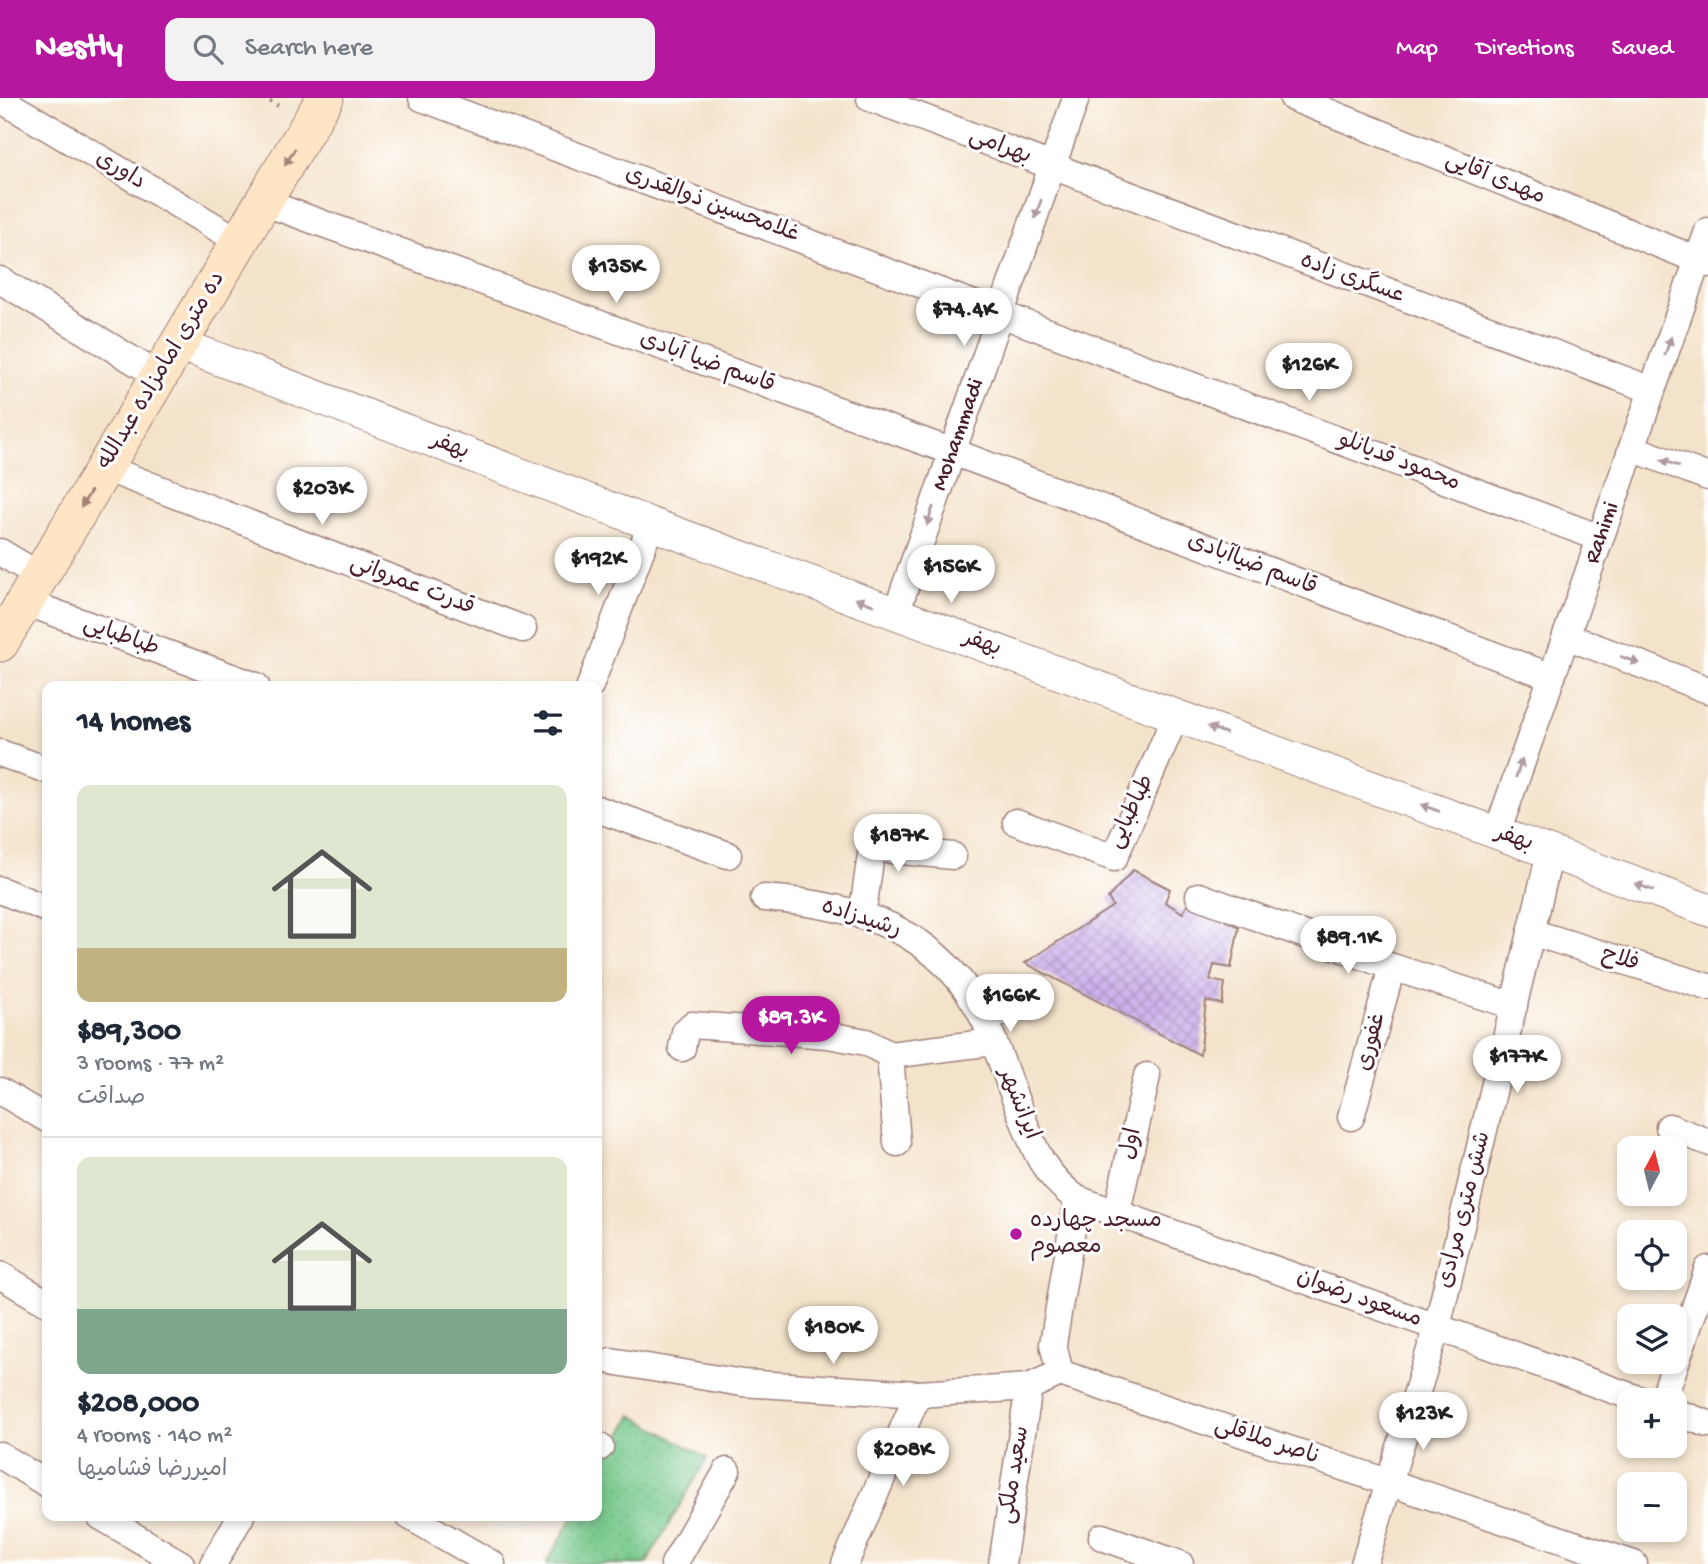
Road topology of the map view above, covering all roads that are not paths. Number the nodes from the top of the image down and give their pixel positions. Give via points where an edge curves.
1 (325, 98) edge
2 (422, 98) edge
3 (870, 98) edge
4 (1076, 98) edge
5 (1293, 98) edge
6 (0, 99) edge
7 (1052, 167) junction
8 (263, 202) junction
9 (1708, 231) edge
10 (239, 241) junction
11 (1703, 262) edge
12 (0, 280) edge
13 (1002, 312) junction
14 (179, 344) junction
15 (159, 376) junction
16 (1652, 390) junction
17 (1632, 448) junction
18 (953, 452) junction
19 (105, 468) junction
20 (1708, 477) edge
21 (651, 524) junction
22 (1600, 538) junction
23 (0, 552) edge
24 (32, 589) junction
25 (897, 613) junction
26 (523, 629) dead end
27 (1566, 636) junction
28 (0, 643) edge
29 (1552, 677) junction
30 (244, 681) edge
31 (592, 681) edge
32 (1708, 691) edge
33 (1176, 715) junction
34 (0, 753) edge
35 (42, 769) edge
36 (602, 811) edge
37 (1016, 822) dead end
38 (1497, 833) junction
39 (1550, 853) junction
40 (729, 855) dead end
41 (953, 856) dead end
42 (0, 890) edge
43 (1199, 896) dead end
44 (764, 898) dead end
45 (42, 907) edge
46 (1708, 910) edge
47 (862, 916) junction
48 (1531, 932) junction
49 (947, 965) joint
50 (1392, 967) junction
51 (1708, 988) edge
52 (1017, 1006) dead end
53 (1514, 1006) junction
54 (989, 1031) junction
55 (682, 1048) dead end
56 (890, 1055) junction
57 (1147, 1076) dead end
58 (0, 1091) edge
59 (42, 1116) edge
60 (1351, 1117) dead end
61 (1669, 1127) dead end
62 (1708, 1142) edge
63 (897, 1143) dead end
64 (1077, 1199) junction
65 (1117, 1212) junction
66 (1708, 1269) edge
67 (0, 1275) edge
68 (42, 1300) edge
69 (1437, 1327) junction
70 (611, 1361) dead end
71 (1060, 1373) junction
72 (1029, 1387) junction
73 (1667, 1388) edge
74 (1617, 1391) edge
75 (918, 1394) junction
76 (1687, 1416) edge
77 (1708, 1424) edge
78 (0, 1455) edge
79 (727, 1471) dead end
80 (42, 1481) edge
81 (1389, 1483) junction
82 (108, 1521) edge
83 (238, 1521) edge
84 (418, 1521) edge
85 (1102, 1537) dead end
86 (181, 1564) edge
87 (213, 1564) edge
88 (492, 1564) edge
89 (674, 1564) edge
90 (845, 1564) edge
91 (1002, 1564) edge
92 (1180, 1564) edge
93 (1364, 1564) edge
94 (1634, 1564) edge

1 -> 8 main road, ده متری امامزاده عبدالله
2 - 13 street, غلامحسین ذوالقدری
3 - 7 street, بهرامی
4 - 7 street, Mohammadi
5 - 11 street, مهدی آقایی
6 - 10 street, داوری
7 -> 13 street, Mohammadi
7 - 16 street, عسگری زاده
8 - 10 main road, ده متری امامزاده عبدالله
8 - 18 street, قاسم ضیا آبادی
9 - 11 street, Rahimi
10 - 14 main road, ده متری امامزاده عبدالله
16 -> 11 street, Rahimi
12 - 15 street
13 - 18 street, Mohammadi
13 - 22 street, محمود قدیانلو
14 - 15 main road, ده متری امامزاده عبدالله
14 - 21 street, بهفر
15 - 19 main road, ده متری امامزاده عبدالله
16 - 17 street, Rahimi
20 -> 17 street
17 - 22 street, Rahimi
18 -> 25 street, Mohammadi
18 - 29 street, قاسم ضیاآبادی
19 -> 24 main road, ده متری امامزاده عبدالله
19 - 26 street, قدرت عمروانی
25 -> 21 street, بهفر
21 - 31 street
22 - 27 street, Rahimi
23 - 24 street, طباطبایی
24 - 28 main road, ده متری امامزاده عبدالله
24 - 30 street, طباطبایی
25 - 33 street, بهفر
27 - 29 street, Rahimi
27 -> 32 street
38 -> 29 street, Rahimi
33 - 37 street, طباطبایی via 1114,858
38 -> 33 street, بهفر
34 - 35 street
36 - 40 street
38 - 39 street, بهفر
46 -> 39 street, بهفر
39 - 48 street, شش متری مرادی
41 - 47 street via 872,848
42 - 45 street
43 - 50 street
44 - 47 street, رشیدزاده via 800,901
47 - 49 street, رشیدزاده via 927,945
48 - 51 street, فلاح
48 - 53 street, شش متری مرادی
49 - 54 street, ایرانشهر
50 - 53 street
50 - 60 street, غفوری
52 - 54 street
53 - 69 street, شش متری مرادی
54 - 56 street
54 - 64 street, ایرانشهر via 1039,1158 1053,1181
55 - 56 street via 685,1032 692,1025 704,1025 828,1035 866,1042
56 - 63 street
57 - 65 street, اول
58 - 59 street
61 - 62 street
64 - 65 street, مسعود رضوان
64 - 71 street via 1053,1344
65 - 69 street, مسعود رضوان
66 - 73 street
67 - 68 street
69 - 74 street, مسعود رضوان
69 - 81 street, شش متری مرادی
70 - 75 street via 742,1382
71 - 72 street
71 - 81 street, ناصر ملاقلی
72 - 75 street
72 - 91 street, سعید ملکی
75 - 90 street
76 - 77 street
78 - 80 street
79 - 89 street
81 - 93 street, شش متری مرادی
81 - 94 street, ناصر ملاقلی
82 - 86 street
83 - 87 street
84 - 88 street
85 - 92 street

